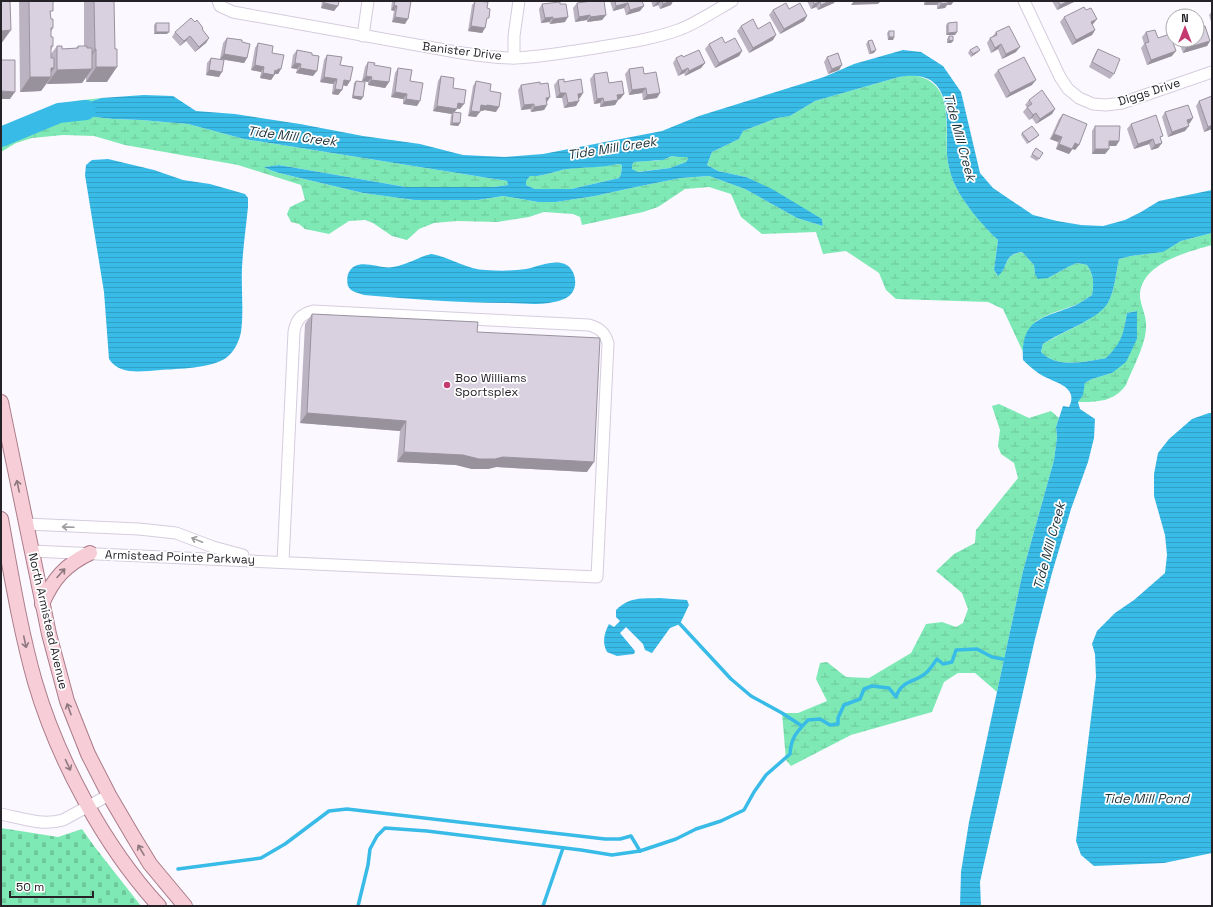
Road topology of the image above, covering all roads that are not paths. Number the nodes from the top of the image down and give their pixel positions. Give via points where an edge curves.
1 (218, 1) edge
2 (368, 1) edge
3 (519, 1) edge
4 (732, 1) edge
5 (1024, 1) edge
6 (362, 36) junction
7 (514, 58) junction
8 (1212, 72) edge
9 (1, 402) edge
10 (1, 521) edge
11 (26, 524) junction
12 (4, 550) edge
13 (32, 551) junction
14 (90, 553) junction
15 (260, 561) junction
16 (283, 562) junction
17 (1, 572) edge
18 (42, 604) junction
19 (22, 625) junction
20 (109, 795) junction
21 (88, 807) junction
22 (1, 814) edge
23 (159, 906) edge
24 (185, 906) edge

1 - 6 street, Banister Drive via 220,6 233,12
2 - 6 street
3 - 7 street
4 - 7 street, Banister Drive via 683,28 661,35 634,42
5 - 8 street, Diggs Drive via 1068,89 1078,98 1093,104 1122,102
6 - 7 street, Banister Drive via 481,56
11 -> 9 main road, North Armistead Avenue
10 - 11 main road
10 - 12 main road, North Armistead Avenue
11 - 13 main road, North Armistead Avenue
15 -> 11 street, Armistead Pointe Parkway via 176,533
12 - 13 main road
12 - 19 main road, North Armistead Avenue
13 - 14 street, Armistead Pointe Parkway
13 - 18 main road, North Armistead Avenue
14 - 15 street, Armistead Pointe Parkway
18 -> 14 main road via 48,590 62,572
15 - 16 street
16 - 16 street via 294,332 302,316 313,311 590,325 600,329 604,334 608,343 596,577
17 - 19 main road via 7,594
20 -> 18 main road, North Armistead Avenue via 88,754 67,701
19 -> 21 main road, North Armistead Avenue via 45,712
20 - 21 street
24 -> 20 main road, North Armistead Avenue via 150,864
21 - 22 street via 63,820 44,823
21 - 23 main road, North Armistead Avenue via 124,863

